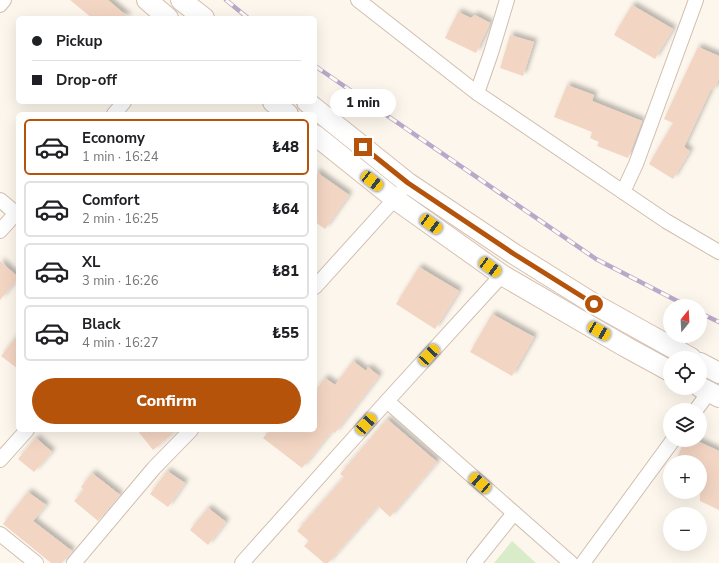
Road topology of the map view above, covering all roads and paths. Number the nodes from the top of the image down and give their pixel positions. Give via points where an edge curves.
1 (4, 0) edge
2 (146, 0) edge
3 (181, 0) edge
4 (358, 0) edge
5 (507, 0) edge
6 (696, 0) edge
7 (0, 6) edge
8 (166, 16) edge
9 (201, 16) edge
10 (477, 93) junction
11 (122, 104) edge
12 (309, 104) edge
13 (116, 112) edge
14 (317, 137) edge
15 (408, 183) junction
16 (623, 192) junction
17 (396, 199) junction
18 (0, 200) edge
19 (16, 212) edge
20 (16, 214) edge
21 (0, 231) edge
22 (719, 252) edge
23 (502, 275) junction
24 (317, 285) edge
25 (678, 351) edge
26 (663, 367) edge
27 (707, 367) edge
28 (719, 373) edge
29 (709, 392) edge
30 (387, 401) junction
31 (701, 403) edge
32 (25, 432) edge
33 (188, 432) edge
34 (669, 447) edge
35 (0, 460) edge
36 (514, 513) junction
37 (0, 534) edge
38 (36, 563) edge
39 (74, 563) edge
40 (242, 563) edge
41 (474, 563) edge
42 (571, 563) edge
43 (583, 563) edge

1 - 7 street
2 - 8 street
3 - 9 street
4 - 10 street
5 - 10 street
6 - 16 street via 636,164
10 - 16 street
11 - 13 street
12 - 15 street
14 - 17 street
15 - 17 street
15 - 25 street via 594,304
16 - 22 street
17 - 23 street
17 - 24 street
18 - 19 street
20 - 21 street
23 - 26 street
23 - 30 street
27 - 28 street
29 - 31 street
30 - 36 street
30 - 40 street
32 - 35 street
33 - 39 street via 154,468
34 - 43 street
36 - 41 street
36 - 42 street
37 - 38 street

